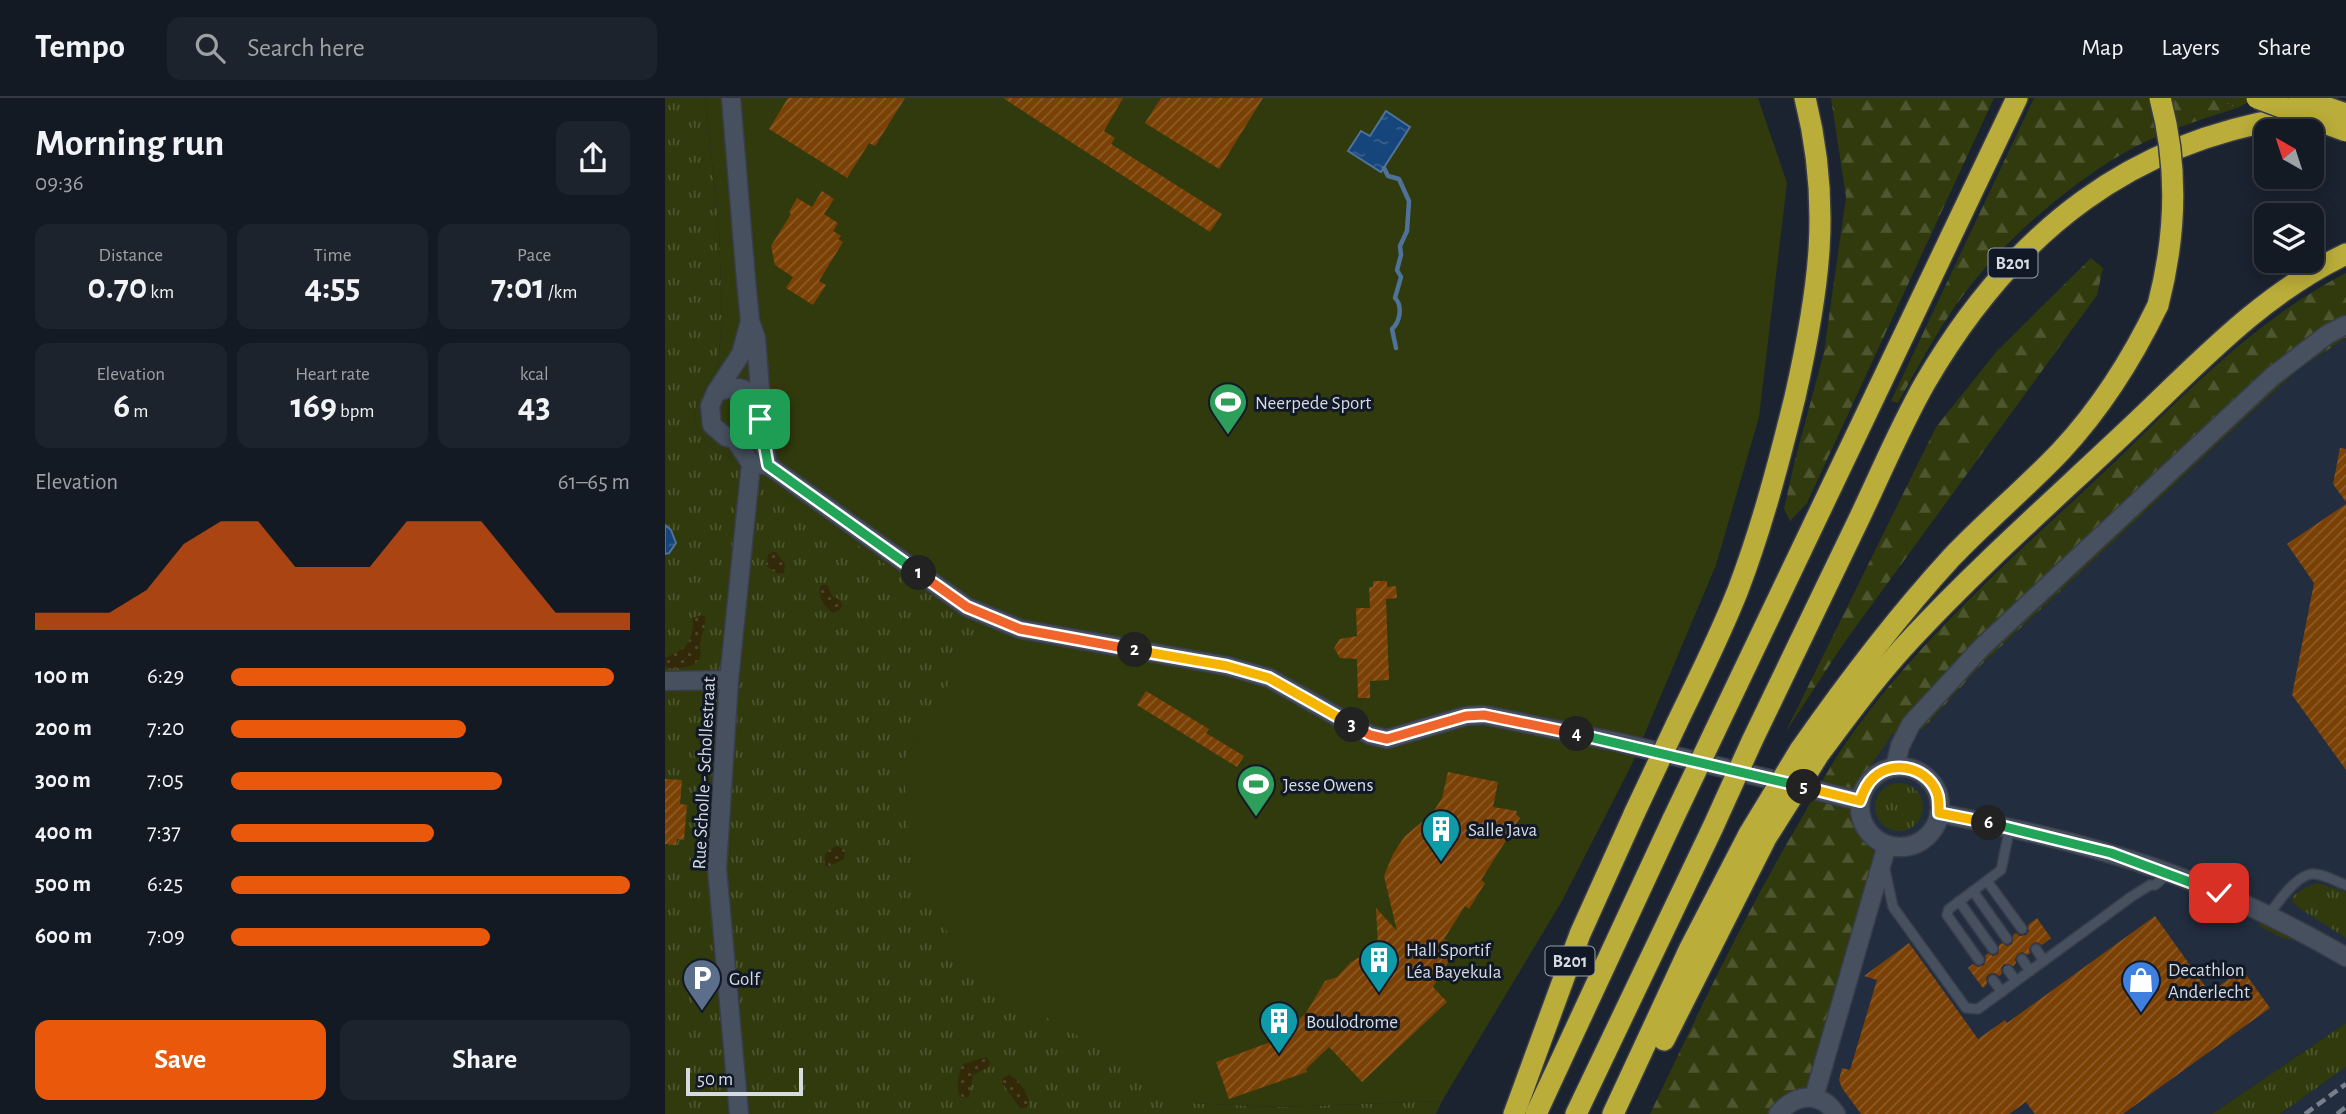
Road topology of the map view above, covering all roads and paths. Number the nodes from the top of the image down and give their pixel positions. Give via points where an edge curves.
1 (731, 98) edge
2 (1805, 98) edge
3 (2017, 98) edge
4 (2160, 98) edge
5 (2257, 98) edge
6 (2299, 98) edge
7 (2346, 113) edge
8 (2346, 131) edge
9 (2346, 254) edge
10 (750, 321) junction
11 (2346, 325) edge
12 (716, 393) junction
13 (759, 410) junction
14 (735, 439) junction
15 (759, 465) junction
16 (729, 680) junction
17 (665, 681) edge
18 (1810, 752) junction
19 (1895, 768) junction
20 (1860, 801) junction
21 (1939, 813) junction
22 (2010, 827) junction
23 (1757, 836) junction
24 (1886, 854) junction
25 (2169, 873) junction
26 (1987, 881) junction
27 (2346, 886) edge
28 (1973, 891) junction
29 (1959, 901) junction
30 (2269, 915) junction
31 (2022, 929) dead end
32 (2007, 939) dead end
33 (1993, 949) dead end
34 (2036, 949) dead end
35 (2346, 957) edge
36 (1979, 960) dead end
37 (2022, 960) dead end
38 (2044, 961) junction
39 (2008, 970) dead end
40 (2030, 971) junction
41 (1993, 980) dead end
42 (2016, 982) junction
43 (2002, 992) junction
44 (1814, 1097) junction
45 (739, 1114) edge
46 (1514, 1114) edge
47 (1536, 1114) edge
48 (1576, 1114) edge
49 (1613, 1114) edge
50 (1628, 1114) edge
51 (1778, 1114) edge
52 (1836, 1114) edge

1 - 10 street
2 - 46 highway, B201, bridge via 1818,166 1819,272 1784,442 1757,537 1714,645 1580,934
3 - 47 highway, B201, bridge
4 - 18 highway, bridge via 2170,145 2174,200 2170,254 2158,305 2136,351 2109,393 2062,450 1924,589 1830,707
5 - 8 highway, bridge
6 - 7 highway, bridge
7 - 48 highway, B201, bridge via 2248,125 2163,155 2079,204 2030,245 1992,286 1925,383
9 - 18 highway via 2302,278 2246,318 1973,576
10 - 12 street via 741,354
10 - 13 street, Rue Scholle - Schollestraat via 756,338
11 - 19 street via 2273,376 1982,647 1911,724
12 - 13 street via 743,388 752,393
12 - 14 street via 710,406 712,425
13 - 14 street via 751,433
13 - 15 street, Rue Scholle - Schollestraat
14 - 15 street
15 - 16 street, Rue Scholle - Schollestraat
15 - 20 street via 967,607 1020,629 1227,666 1269,678 1370,735 1387,739 1484,715
16 - 17 street
16 - 45 street, Rue Scholle - Schollestraat via 717,868
18 - 23 highway, bridge
19 - 20 street via 1874,776
19 - 21 street via 1907,768 1928,779 1938,794
20 - 24 street via 1866,828
21 - 22 street
21 - 24 street via 1927,837
22 - 25 street
22 - 26 lane via 2001,870
23 - 49 highway via 1690,948
23 - 50 highway
24 - 43 lane via 1893,907 1966,1008 1979,1009
24 - 44 street
25 - 30 street
25 - 38 lane
26 - 28 lane
26 - 31 lane
27 - 30 lane via 2315,873 2307,875 2280,897
28 - 29 lane
28 - 32 lane
29 - 33 lane
29 - 36 lane via 1947,915
30 - 35 street
34 - 38 lane
37 - 40 lane
38 - 40 lane
39 - 42 lane
40 - 42 lane
41 - 43 lane
42 - 43 lane
44 - 51 street via 1787,1103
44 - 52 street

